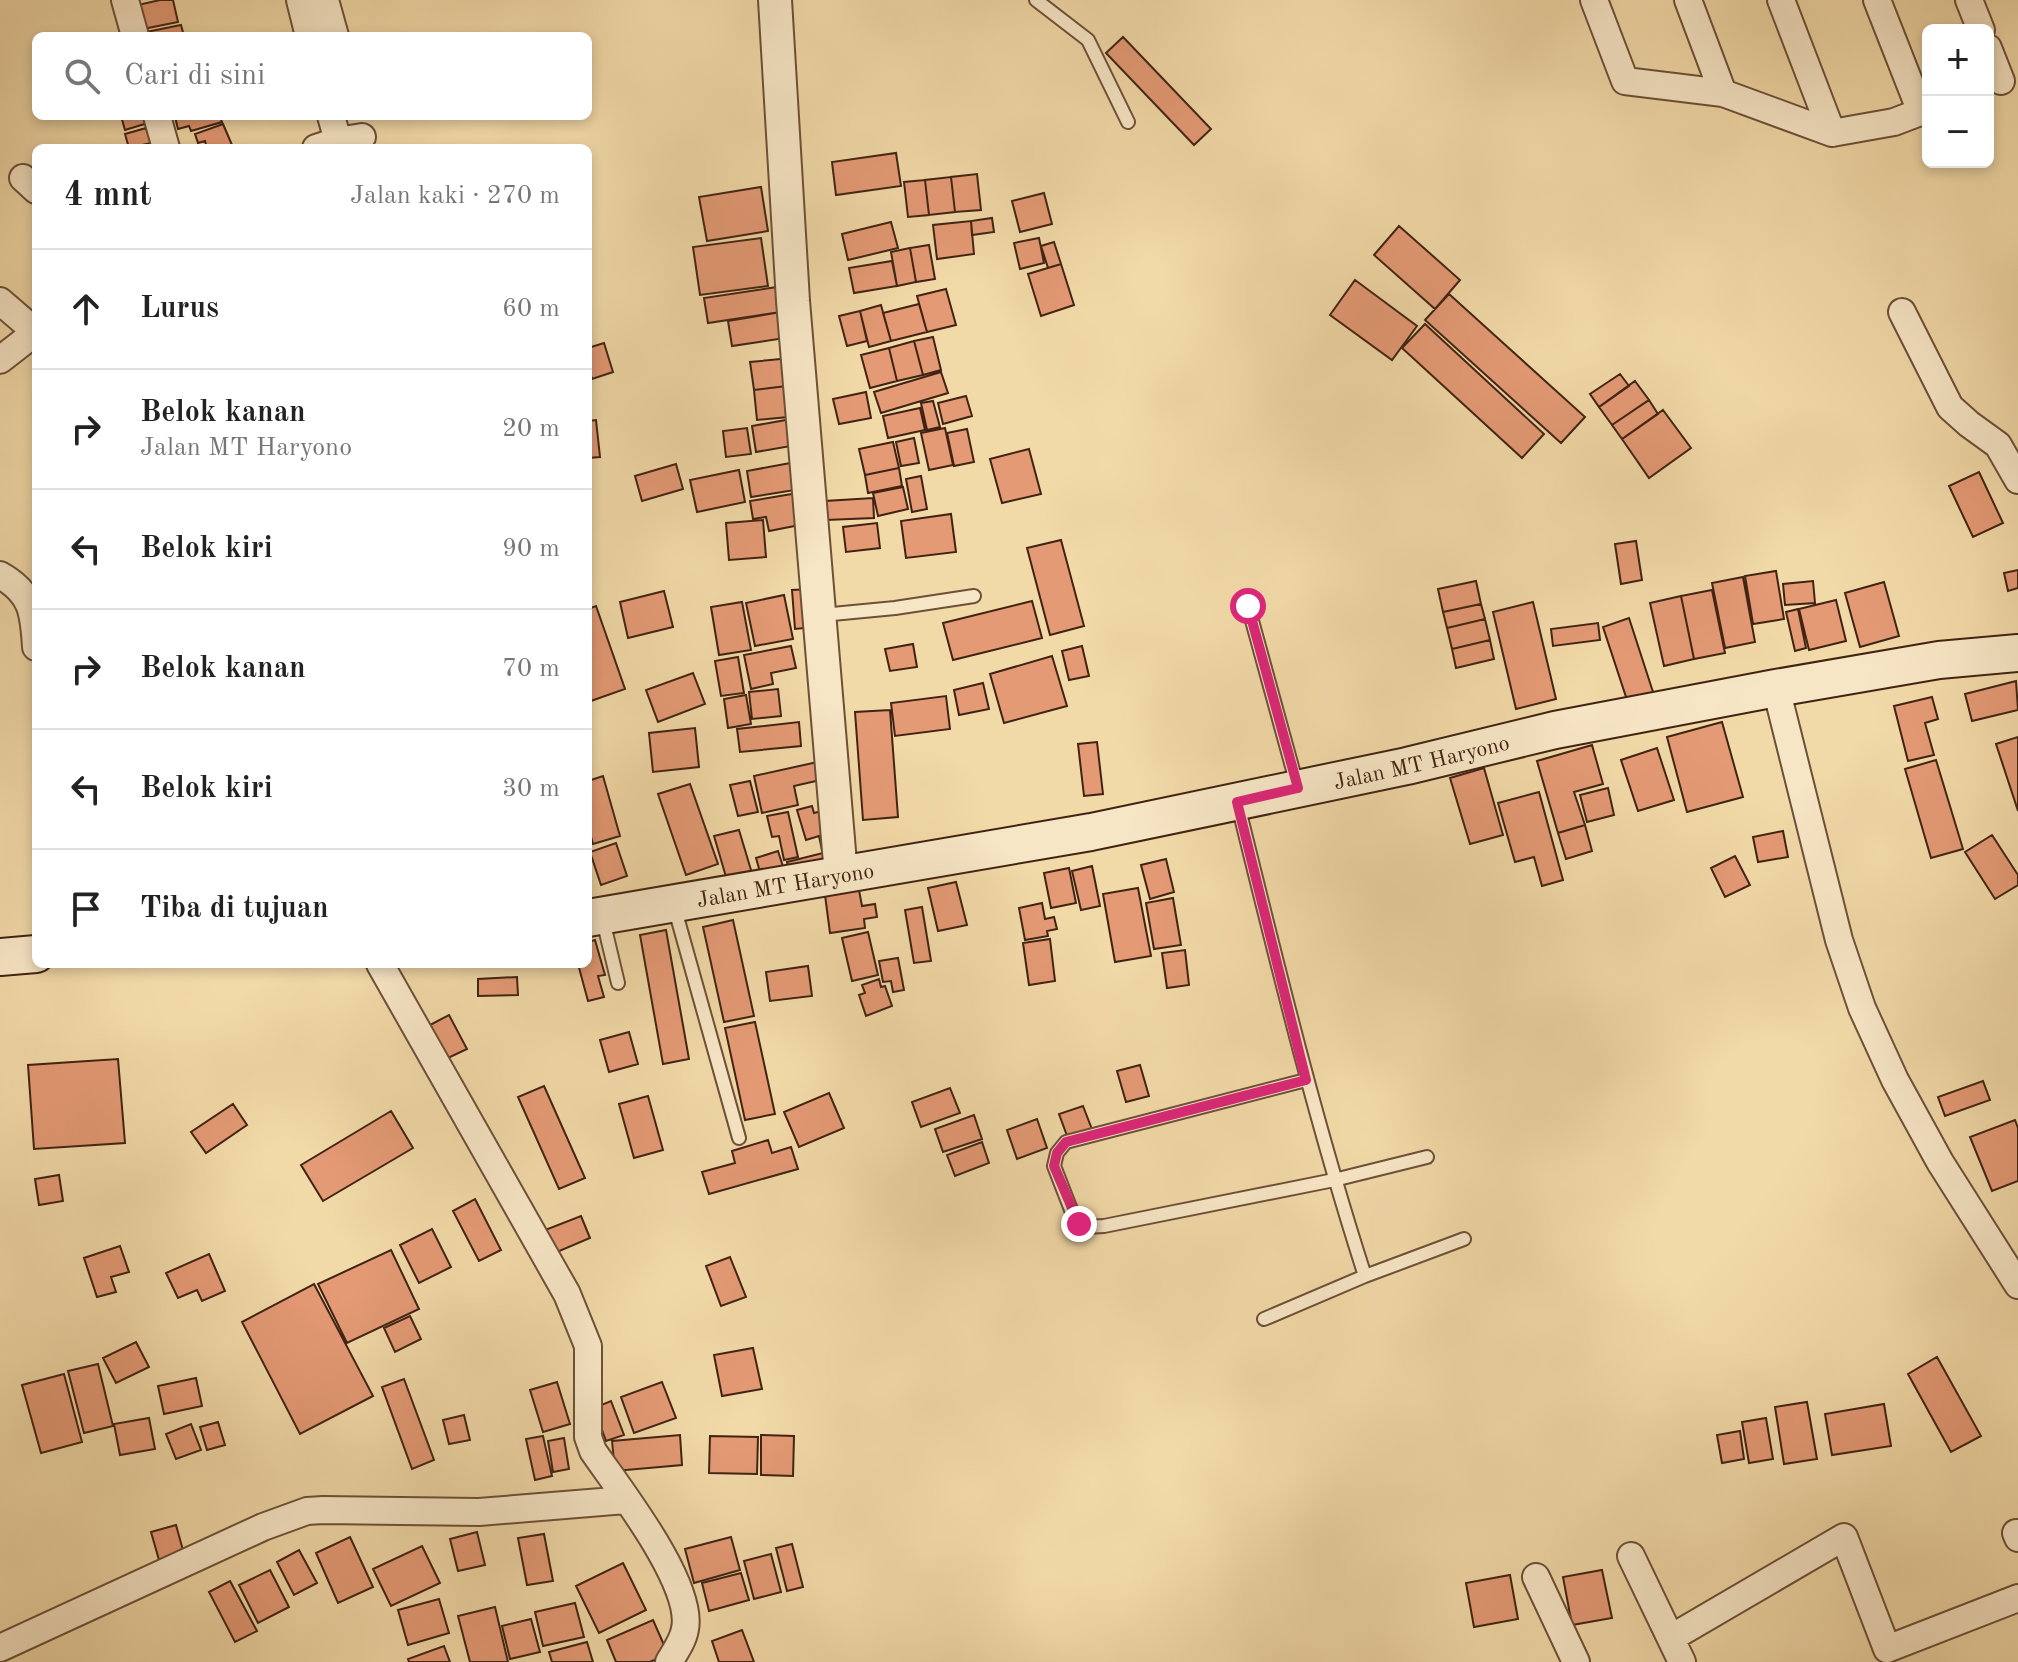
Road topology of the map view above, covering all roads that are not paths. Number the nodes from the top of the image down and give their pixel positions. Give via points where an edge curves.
1 (125, 0) edge
2 (300, 0) edge
3 (325, 0) edge
4 (775, 0) edge
5 (1036, 0) edge
6 (1594, 0) edge
7 (1688, 0) edge
8 (1781, 0) edge
9 (1877, 0) edge
10 (1969, 0) edge
11 (1979, 24) edge
12 (134, 32) edge
13 (308, 32) edge
14 (334, 32) edge
15 (1994, 62) edge
16 (2002, 81) edge
17 (1723, 93) junction
18 (1922, 105) edge
19 (1922, 111) edge
20 (158, 120) edge
21 (1128, 122) dead end
22 (1832, 133) junction
23 (165, 144) edge
24 (0, 301) edge
25 (1902, 312) dead end
26 (32, 329) edge
27 (32, 335) edge
28 (0, 360) edge
29 (2018, 480) edge
30 (0, 575) edge
31 (974, 596) dead end
32 (1248, 606) dead end
33 (32, 613) edge
34 (822, 615) junction
35 (2018, 653) edge
36 (1776, 688) junction
37 (1298, 788) junction
38 (1237, 802) junction
39 (841, 875) junction
40 (674, 905) junction
41 (595, 917) edge
42 (32, 954) edge
43 (0, 957) edge
44 (382, 968) edge
45 (618, 983) dead end
46 (1306, 1080) junction
47 (739, 1138) dead end
48 (1427, 1157) dead end
49 (1334, 1180) junction
50 (1464, 1239) dead end
51 (1365, 1276) junction
52 (2018, 1285) edge
53 (1264, 1319) dead end
54 (626, 1500) junction
55 (1631, 1556) dead end
56 (1536, 1577) dead end
57 (2018, 1598) edge
58 (1671, 1638) junction
59 (0, 1648) edge
60 (669, 1662) edge
61 (1576, 1662) edge
62 (1682, 1662) edge

1 - 12 street
2 - 13 street
3 - 14 street
4 - 34 street via 793,301
5 - 21 lane via 1088,40
6 - 17 street via 1625,81
7 - 17 street
8 - 22 street
9 - 18 street
10 - 11 street
15 - 16 street
17 - 22 street
19 - 22 street via 1894,122
20 - 23 street
24 - 26 street
25 - 29 street via 1950,407 1998,445
27 - 28 street
30 - 33 street via 17,585
31 - 34 lane
32 - 37 lane
34 - 39 street
35 - 36 main road, Jalan MT Haryono via 1939,660
36 - 37 main road, Jalan MT Haryono via 1555,730
36 - 52 street via 1839,940 1862,1008 1940,1162
37 - 38 main road, Jalan MT Haryono
38 - 39 main road, Jalan MT Haryono
38 - 46 lane
39 - 40 main road, Jalan MT Haryono
40 - 41 main road, Jalan MT Haryono
40 - 47 lane
41 - 45 lane
42 - 43 main road
44 - 54 street via 567,1294 588,1346 588,1437
46 - 49 lane
46 - 49 lane via 1066,1142 1054,1166 1075,1220 1093,1228
48 - 49 lane
49 - 51 lane
50 - 51 lane
51 - 53 lane
54 - 59 street via 479,1512 307,1511
54 - 60 street via 674,1575 686,1610 685,1629
55 - 58 street
56 - 61 street
57 - 58 street via 1887,1649 1844,1537
58 - 62 street

